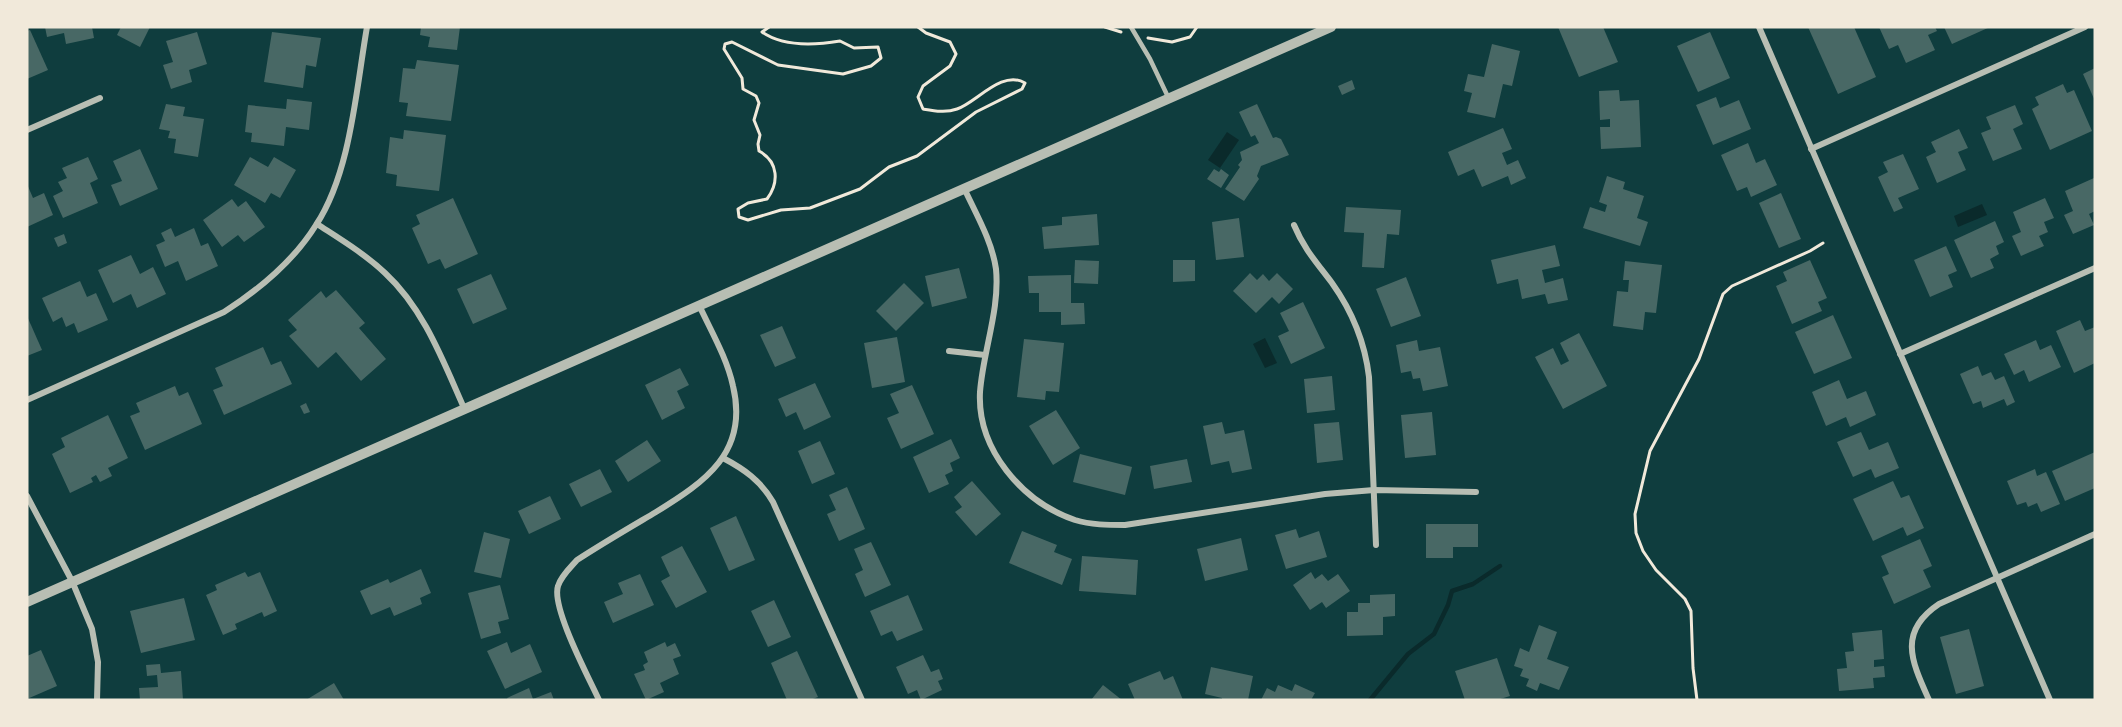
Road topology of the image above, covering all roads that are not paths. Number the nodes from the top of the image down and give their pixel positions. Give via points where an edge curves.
1 (367, 27) edge
2 (1131, 27) edge
3 (1331, 27) edge
4 (1759, 27) edge
5 (2085, 27) edge
6 (100, 98) dead end
7 (1169, 99) junction
8 (27, 130) edge
9 (1811, 149) junction
10 (964, 188) junction
11 (317, 224) junction
12 (1294, 225) dead end
13 (2095, 268) edge
14 (699, 305) junction
15 (949, 351) dead end
16 (1900, 354) junction
17 (985, 355) junction
18 (27, 400) edge
19 (464, 408) junction
20 (723, 458) junction
21 (1374, 490) junction
22 (1476, 492) dead end
23 (27, 496) edge
24 (2095, 534) edge
25 (1376, 545) dead end
26 (1997, 578) junction
27 (72, 581) junction
28 (27, 602) edge
29 (97, 700) edge
30 (599, 700) edge
31 (862, 700) edge
32 (1929, 700) edge
33 (2050, 700) edge

1 - 11 street via 343,162
2 - 7 lane
3 - 7 street
4 - 9 street
5 - 9 street
6 - 8 street
7 - 10 street
9 - 16 street
10 - 14 street
10 - 17 street via 988,239 996,268
11 - 18 street via 284,265 224,312
11 - 19 street via 366,257 401,289 432,338
12 - 21 street via 1305,249 1349,311 1361,340 1369,377
13 - 16 street
14 - 19 street
14 - 20 street via 730,375 735,398 734,430
15 - 17 street
16 - 26 street
17 - 21 street via 981,406 999,460 1032,496 1076,520 1125,525 1301,497
19 - 27 street
20 - 30 street via 699,484 577,560 560,581 559,608
20 - 31 street via 753,476 771,498
21 - 22 street
21 - 25 street
23 - 27 street
24 - 26 street
26 - 32 street via 1939,604 1914,630 1912,656
26 - 33 street
27 - 28 street
27 - 29 street via 96,642

